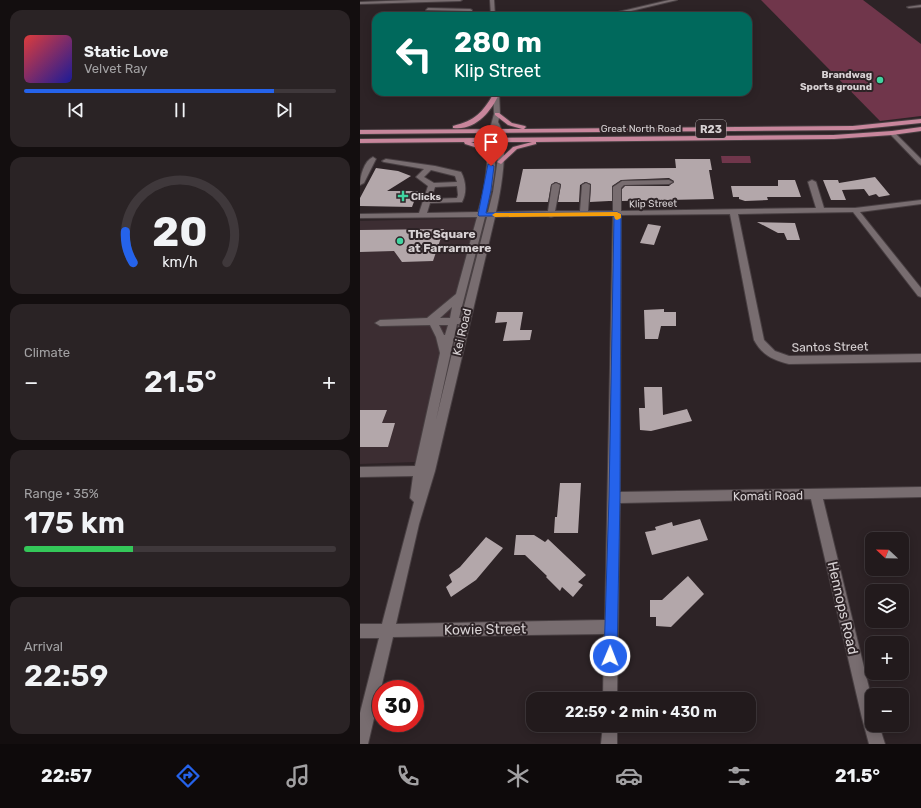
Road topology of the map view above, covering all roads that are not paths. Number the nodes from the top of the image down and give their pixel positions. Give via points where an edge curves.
1 (460, 0) edge
2 (492, 0) edge
3 (675, 0) edge
4 (360, 3) edge
5 (921, 6) edge
6 (909, 7) dead end
7 (428, 9) dead end
8 (470, 12) edge
9 (492, 12) edge
10 (621, 12) edge
11 (495, 96) edge
12 (496, 96) edge
13 (497, 114) junction
14 (921, 121) edge
15 (496, 123) junction
16 (921, 129) edge
17 (538, 130) junction
18 (423, 131) junction
19 (492, 131) junction
20 (500, 131) junction
21 (360, 132) edge
22 (892, 133) junction
23 (580, 138) junction
24 (499, 139) junction
25 (490, 140) junction
26 (360, 141) edge
27 (453, 141) junction
28 (373, 158) dead end
29 (491, 159) junction
30 (386, 161) dead end
31 (501, 162) junction
32 (921, 163) edge
33 (428, 167) junction
34 (669, 182) dead end
35 (812, 182) dead end
36 (360, 183) edge
37 (461, 184) junction
38 (432, 185) junction
39 (556, 185) dead end
40 (586, 185) dead end
41 (427, 201) junction
42 (921, 202) edge
43 (854, 210) junction
44 (821, 211) junction
45 (734, 212) junction
46 (584, 214) junction
47 (617, 214) junction
48 (486, 215) junction
49 (551, 215) junction
50 (360, 216) edge
51 (422, 216) junction
52 (921, 294) edge
53 (460, 295) junction
54 (431, 321) junction
55 (459, 321) junction
56 (380, 323) dead end
57 (445, 353) junction
58 (921, 358) edge
59 (424, 471) junction
60 (360, 472) edge
61 (921, 492) edge
62 (816, 495) junction
63 (614, 498) junction
64 (611, 627) junction
65 (388, 630) junction
66 (360, 631) edge
67 (610, 692) edge
68 (610, 732) edge
69 (360, 744) edge
70 (609, 744) edge
71 (878, 744) edge

1 - 4 street
2 - 9 street
3 - 10 street
5 - 6 street
7 - 8 street via 470,10
11 - 18 main road via 488,110 475,120 457,127
12 - 13 street
13 - 15 street
13 - 17 main road via 510,124
14 - 17 main road, Great North Road / R23 via 854,128
15 - 19 street, Kei Road
15 - 20 street
16 - 22 main road, Great North Road / R23
17 - 20 main road, Great North Road / R23
18 - 19 main road, Great North Road / R23
18 - 21 main road, Great North Road / R23
19 - 20 main road, Great North Road / R23
19 - 25 street, Kei Road
20 - 24 street, Kei Road
22 - 23 main road, Great North Road / R23 via 834,137
22 - 32 street
23 - 24 main road, Great North Road / R23
23 - 31 main road via 526,144 510,152
24 - 25 main road, Great North Road / R23
24 - 31 street, Kei Road
25 - 27 main road, Great North Road / R23
25 - 29 street, Kei Road
26 - 27 main road, Great North Road / R23
27 - 29 main road via 476,145 485,150
28 - 36 street
29 - 48 street, Kei Road
30 - 33 street
31 - 48 street, Kei Road via 498,184
33 - 37 street via 458,174
33 - 38 street via 420,178
34 - 47 street via 618,185
35 - 44 street
37 - 38 street
37 - 41 street via 462,195 459,200
38 - 41 street
39 - 49 street
40 - 46 street
41 - 51 street
42 - 43 street, Klip Street
43 - 44 street, Klip Street
43 - 52 street
44 - 45 street, Klip Street
45 - 47 street, Klip Street
45 - 58 street, Santos Street via 760,340 762,347 769,353 789,360
46 - 47 street, Klip Street
46 - 49 street, Klip Street
47 - 63 street
48 - 49 street, Klip Street
48 - 51 street, Klip Street
48 - 53 street, Kei Road
48 - 55 street, Kei Road
50 - 51 street, Klip Street
53 - 54 street
53 - 55 street, Kei Road
54 - 55 street
54 - 56 street
54 - 57 street
55 - 57 street, Kei Road
55 - 59 street, Kei Road
57 - 59 street, Kei Road
59 - 60 street
59 - 65 street, Kei Road
61 - 62 street, Komati Road
62 - 63 street, Komati Road
62 - 71 street, Hennops Road via 868,718
63 - 64 street
64 - 65 street, Kowie Street
64 - 67 street
65 - 66 street, Kowie Street
65 - 69 street, Kei Road
68 - 70 street

